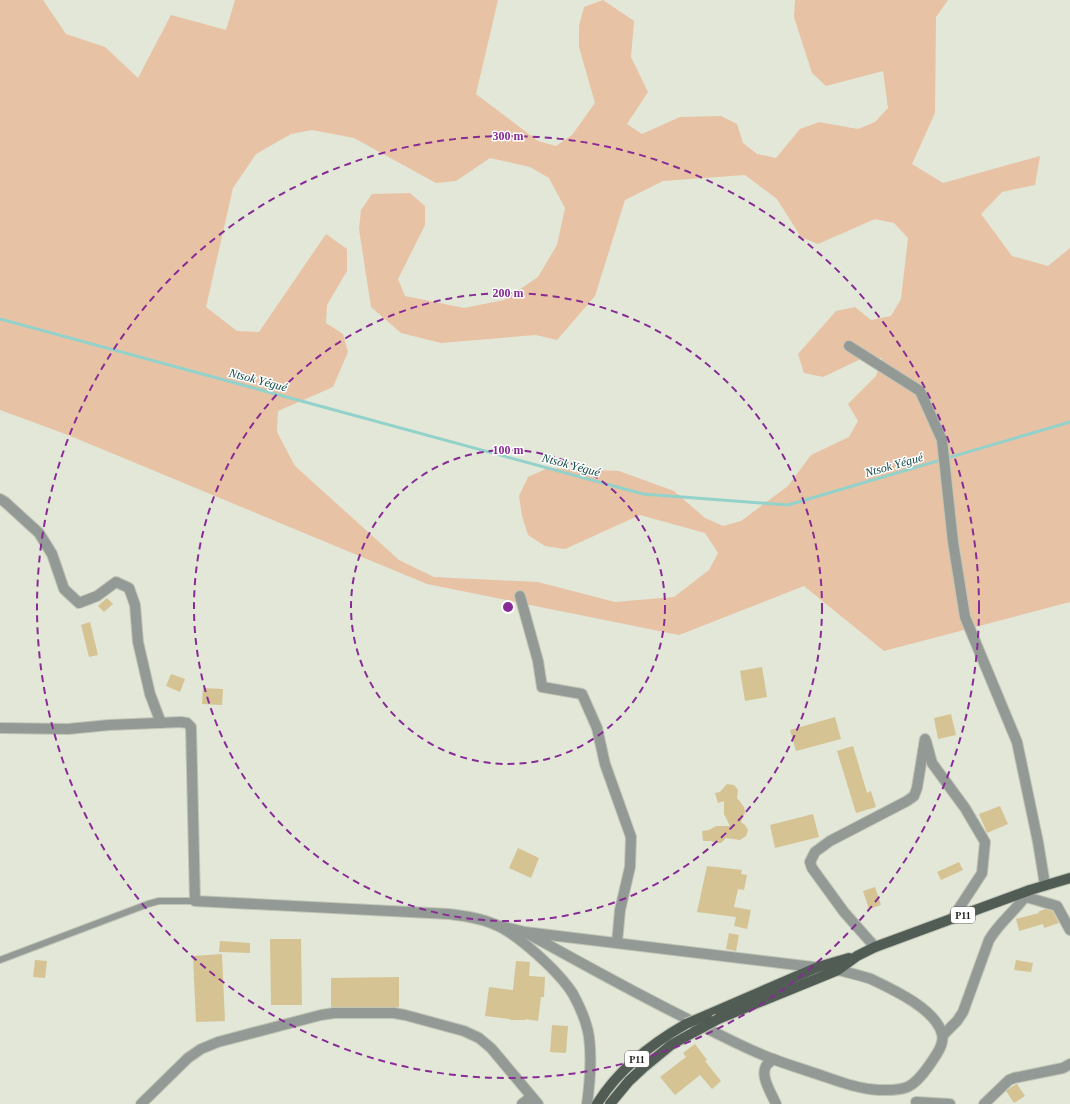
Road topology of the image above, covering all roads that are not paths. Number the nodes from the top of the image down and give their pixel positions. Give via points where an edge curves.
1 (849, 346) dead end
2 (0, 499) edge
3 (520, 596) dead end
4 (161, 723) junction
5 (0, 728) edge
6 (1070, 878) edge
7 (1045, 885) junction
8 (1028, 893) junction
9 (195, 901) junction
10 (952, 919) junction
11 (496, 925) junction
12 (1070, 930) edge
13 (525, 932) junction
14 (617, 943) junction
15 (875, 947) junction
16 (857, 956) junction
17 (0, 960) edge
18 (818, 967) junction
19 (838, 970) junction
20 (942, 1035) junction
21 (773, 1059) junction
22 (1070, 1064) edge
23 (911, 1086) junction
24 (534, 1100) edge
25 (916, 1103) edge
26 (141, 1104) edge
27 (522, 1104) edge
28 (588, 1104) edge
29 (597, 1104) edge
30 (610, 1104) edge
31 (776, 1104) edge
32 (950, 1104) edge
33 (984, 1104) edge

1 - 7 street via 920,391 942,440 953,542 965,617 1017,742
2 - 4 street via 39,533 52,554 64,589 79,603 97,596 116,582 129,588 136,605 138,642 150,694
3 - 14 street via 538,661 542,687 582,694 597,728 605,764 631,837 630,867 620,910
4 - 5 street via 68,729
4 - 9 street via 181,722 187,723 190,727
6 - 7 main road, P11
7 - 8 main road, P11
8 - 10 main road, P11
8 - 12 street via 1056,906
8 - 20 street via 995,930 963,1012
9 - 11 street via 448,914 473,917
9 - 17 lane via 159,901 148,904
10 - 15 main road, P11
10 - 15 street via 982,873 985,842 965,808 932,763 925,739 914,796 830,841 815,852 810,862 836,902
11 - 13 street
11 - 28 street via 521,941 560,978 583,1015 589,1036
13 - 14 street
13 - 21 street via 660,1006
14 - 18 street
15 - 16 main road, P11
16 - 18 main road, P11
16 - 19 main road, P11
18 - 19 street
18 - 29 main road, P11, bridge via 707,1014 663,1037 623,1070
19 - 20 street via 870,979 904,996 930,1014
19 - 30 main road, P11, bridge via 718,1019 671,1045 629,1081
20 - 23 street via 937,1054 919,1080
21 - 23 street via 856,1086 899,1090
21 - 31 street via 766,1066 764,1073
22 - 33 street via 1063,1068 1009,1080
23 - 25 street
24 - 26 street via 491,1048 479,1038 464,1031 405,1015 334,1013 201,1048
24 - 27 street
25 - 32 street

